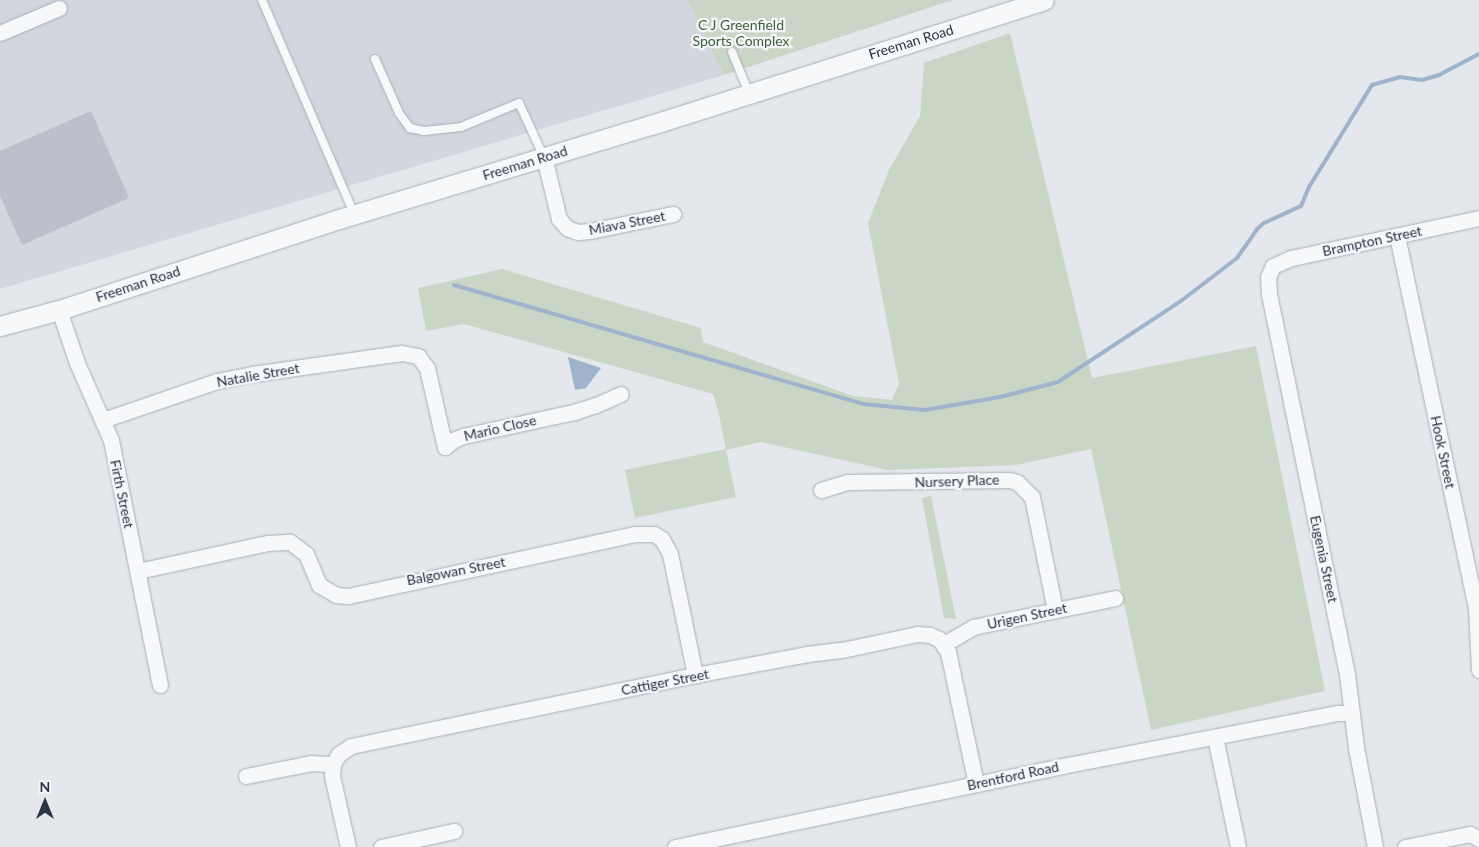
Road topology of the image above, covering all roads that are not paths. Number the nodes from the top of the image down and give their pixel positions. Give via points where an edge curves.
1 (262, 0) edge
2 (1044, 0) edge
3 (59, 8) dead end
4 (0, 33) edge
5 (732, 52) dead end
6 (375, 58) dead end
7 (749, 93) junction
8 (544, 157) junction
9 (354, 214) junction
10 (673, 214) dead end
11 (1479, 218) edge
12 (1397, 236) junction
13 (1270, 272) joint
14 (59, 310) junction
15 (2, 327) edge
16 (418, 356) joint
17 (621, 394) dead end
18 (103, 420) junction
19 (821, 490) dead end
20 (138, 571) junction
21 (1115, 598) dead end
22 (1055, 610) junction
23 (944, 644) junction
24 (1479, 670) edge
25 (695, 675) junction
26 (160, 685) dead end
27 (1352, 713) junction
28 (1215, 737) junction
29 (333, 764) junction
30 (246, 776) dead end
31 (976, 784) junction
32 (454, 831) dead end
33 (1479, 839) edge
34 (348, 847) edge
35 (381, 847) edge
36 (675, 847) edge
37 (1238, 847) edge
38 (1375, 847) edge
39 (1405, 847) edge

1 - 9 lane
2 - 7 street, Freeman Road
3 - 4 street
5 - 7 lane
6 - 8 lane via 399,113 410,128 424,131 461,127 519,103
7 - 8 street, Freeman Road
8 - 9 street, Freeman Road
8 - 10 street, Miava Street via 557,212 567,228 578,232 590,231
9 - 14 street, Freeman Road
11 - 12 street, Brampton Street
12 - 13 street, Brampton Street via 1292,258 1282,261
12 - 24 street, Hook Street via 1476,608
13 - 27 street, Eugenia Street via 1269,294 1347,674
14 - 15 street, Freeman Road
14 - 18 street, Firth Street via 77,362
16 - 17 street, Mario Close via 427,368 445,448 462,436 574,412
16 - 18 street, Natalie Street via 402,353 217,381
18 - 20 street, Firth Street via 111,440
19 - 22 street, Nursery Place via 847,482 1017,482 1032,497
20 - 25 street, Balgowan Street via 268,543 290,542 306,554 319,586 336,595 348,596 372,588 635,534 654,534 662,539 670,554
20 - 26 street, Firth Street
21 - 22 street, Urigen Street
22 - 23 street, Urigen Street via 973,627
23 - 25 street, Cattiger Street via 930,635 918,634
23 - 31 street via 952,666
25 - 29 street, Cattiger Street via 351,746 339,754
27 - 28 street, Brentford Road
27 - 38 street, Eugenia Street
28 - 31 street, Brentford Road
28 - 37 street
29 - 30 street via 310,763
29 - 34 street via 332,776
31 - 36 street, Brentford Road
32 - 35 street
33 - 39 street via 1470,834

